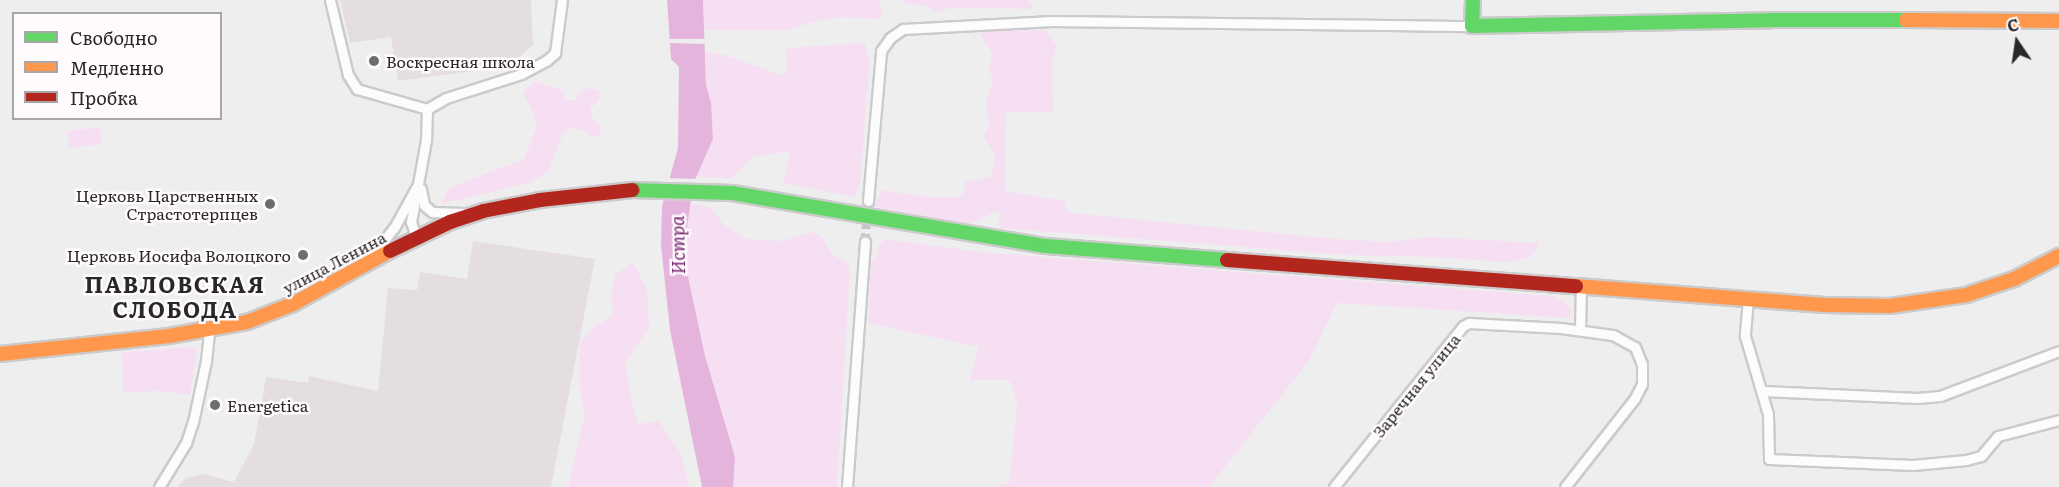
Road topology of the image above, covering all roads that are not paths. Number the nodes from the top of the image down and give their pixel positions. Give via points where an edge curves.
1 (330, 0) edge
2 (562, 0) edge
3 (1473, 0) edge
4 (2059, 21) edge
5 (1472, 26) junction
6 (427, 110) junction
7 (420, 181) junction
8 (868, 201) tunnel mouth
9 (483, 211) junction
10 (416, 237) junction
11 (865, 243) tunnel mouth
12 (2059, 256) edge
13 (365, 264) junction
14 (1581, 286) junction
15 (1748, 299) junction
16 (209, 330) junction
17 (1580, 330) junction
18 (2059, 351) edge
19 (0, 354) edge
20 (1763, 391) junction
21 (2059, 420) edge
22 (159, 487) edge
23 (847, 487) edge
24 (1334, 487) edge
25 (1565, 487) edge

1 - 6 street via 348,75 357,89
2 - 6 street via 555,53 547,60 521,74 446,98
3 - 5 main road
4 - 5 main road via 1771,20
5 - 8 street via 1052,21 903,29 881,51
6 - 7 street
7 - 9 street via 424,205 432,213
7 - 10 street via 411,222
7 - 13 street via 394,228
9 - 10 main road, улица Ленина
9 - 14 main road, улица Ленина via 609,191 694,190 1046,246
10 - 13 main road, улица Ленина
11 - 23 street
12 - 15 main road, улица Ленина via 2007,282 1930,302 1854,306
13 - 16 main road, улица Ленина via 276,311
14 - 15 main road, улица Ленина
14 - 17 street
15 - 20 street via 1746,345
16 - 19 main road, улица Ленина
16 - 22 street via 193,422 186,443
17 - 24 street, Заречная улица via 1469,323 1463,326
17 - 25 street, Заречная улица via 1614,335 1635,347 1642,364 1642,384
18 - 20 street via 1940,396
20 - 21 street via 1769,459 1913,465 1966,460 1982,456 1998,436

